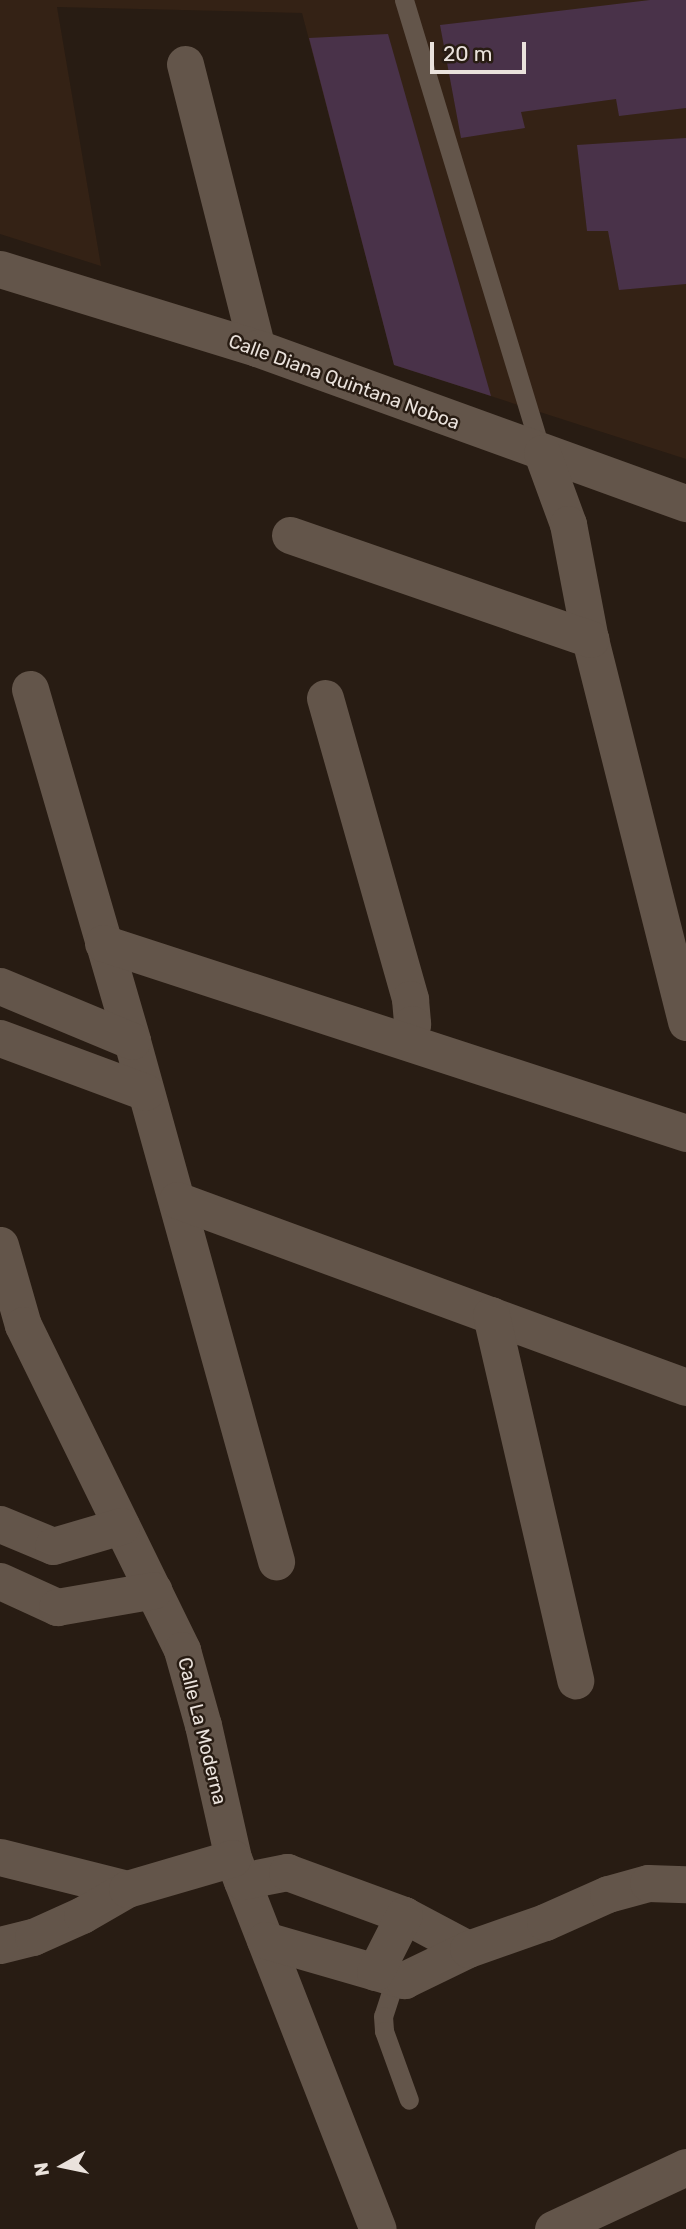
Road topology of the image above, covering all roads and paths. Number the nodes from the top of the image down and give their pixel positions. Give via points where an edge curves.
1 (404, 0) edge
2 (185, 64) dead end
3 (0, 269) edge
4 (257, 348) junction
5 (542, 453) junction
6 (686, 503) edge
7 (290, 535) dead end
8 (590, 639) junction
9 (30, 689) dead end
10 (325, 698) dead end
11 (103, 943) junction
12 (0, 986) edge
13 (686, 1022) edge
14 (0, 1038) edge
15 (132, 1041) junction
16 (408, 1041) junction
17 (145, 1092) junction
18 (686, 1133) edge
19 (177, 1200) junction
20 (0, 1245) edge
21 (491, 1315) junction
22 (686, 1387) edge
23 (0, 1524) edge
24 (121, 1526) junction
25 (276, 1561) dead end
26 (0, 1581) edge
27 (154, 1590) junction
28 (575, 1680) dead end
29 (0, 1857) edge
30 (237, 1870) junction
31 (686, 1884) edge
32 (127, 1889) junction
33 (404, 1915) junction
34 (265, 1940) junction
35 (0, 1945) edge
36 (468, 1949) junction
37 (389, 1976) junction
38 (409, 2100) dead end
39 (686, 2167) edge
40 (378, 2229) edge
41 (553, 2229) edge

1 - 5 lane
2 - 4 street
3 - 4 street, Calle Diana Quintana Noboa
4 - 5 street, Calle Diana Quintana Noboa
5 - 6 street, Calle Diana Quintana Noboa
5 - 8 street via 568,524
7 - 8 street
8 - 13 street
9 - 11 street
10 - 16 street via 410,999
11 - 15 street
11 - 16 street
12 - 15 street
14 - 17 street
15 - 17 street
16 - 18 street
17 - 19 street
19 - 21 street
19 - 25 street
20 - 24 street, Calle La Moderna via 23,1325
21 - 22 street
21 - 28 street
23 - 24 street via 53,1546
24 - 27 street, Calle La Moderna
26 - 27 street via 57,1607
27 - 30 street, Calle La Moderna via 182,1650
29 - 32 street
30 - 32 street
30 - 33 street via 287,1872
30 - 34 street, Calle La Moderna
31 - 36 street via 648,1883 608,1894
32 - 35 street via 33,1937
33 - 36 street
33 - 37 street
34 - 37 street
34 - 40 street, Calle La Moderna
36 - 37 street
37 - 38 lane via 384,2031
39 - 41 street

